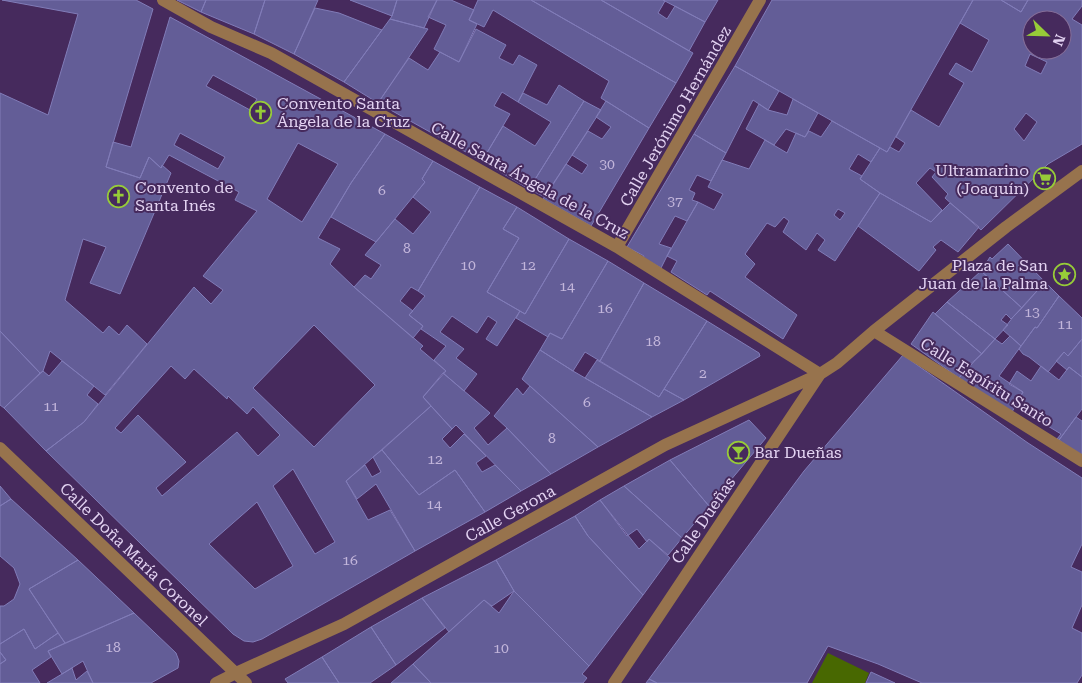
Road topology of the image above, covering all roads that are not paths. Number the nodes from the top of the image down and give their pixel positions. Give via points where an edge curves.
1 (163, 0) edge
2 (760, 0) edge
3 (1082, 171) edge
4 (617, 247) junction
5 (874, 331) junction
6 (820, 374) junction
7 (0, 448) edge
8 (1082, 460) edge
9 (236, 672) junction
10 (216, 683) edge
11 (246, 683) edge
12 (614, 683) edge

1 - 4 street, Calle Santa Ángela de la Cruz via 212,27 271,53
2 - 4 street, Calle Jerónimo Hernández
3 - 5 street
4 - 6 street, Calle Santa Ángela de la Cruz
5 - 6 street
5 - 8 street, Calle Espíritu Santo
6 - 9 street, Calle Gerona via 665,445 344,624
6 - 12 street, Calle Dueñas
7 - 9 street, Calle Doña María Coronel
9 - 10 street, Calle Gerona
9 - 11 street, Calle Doña María Coronel

